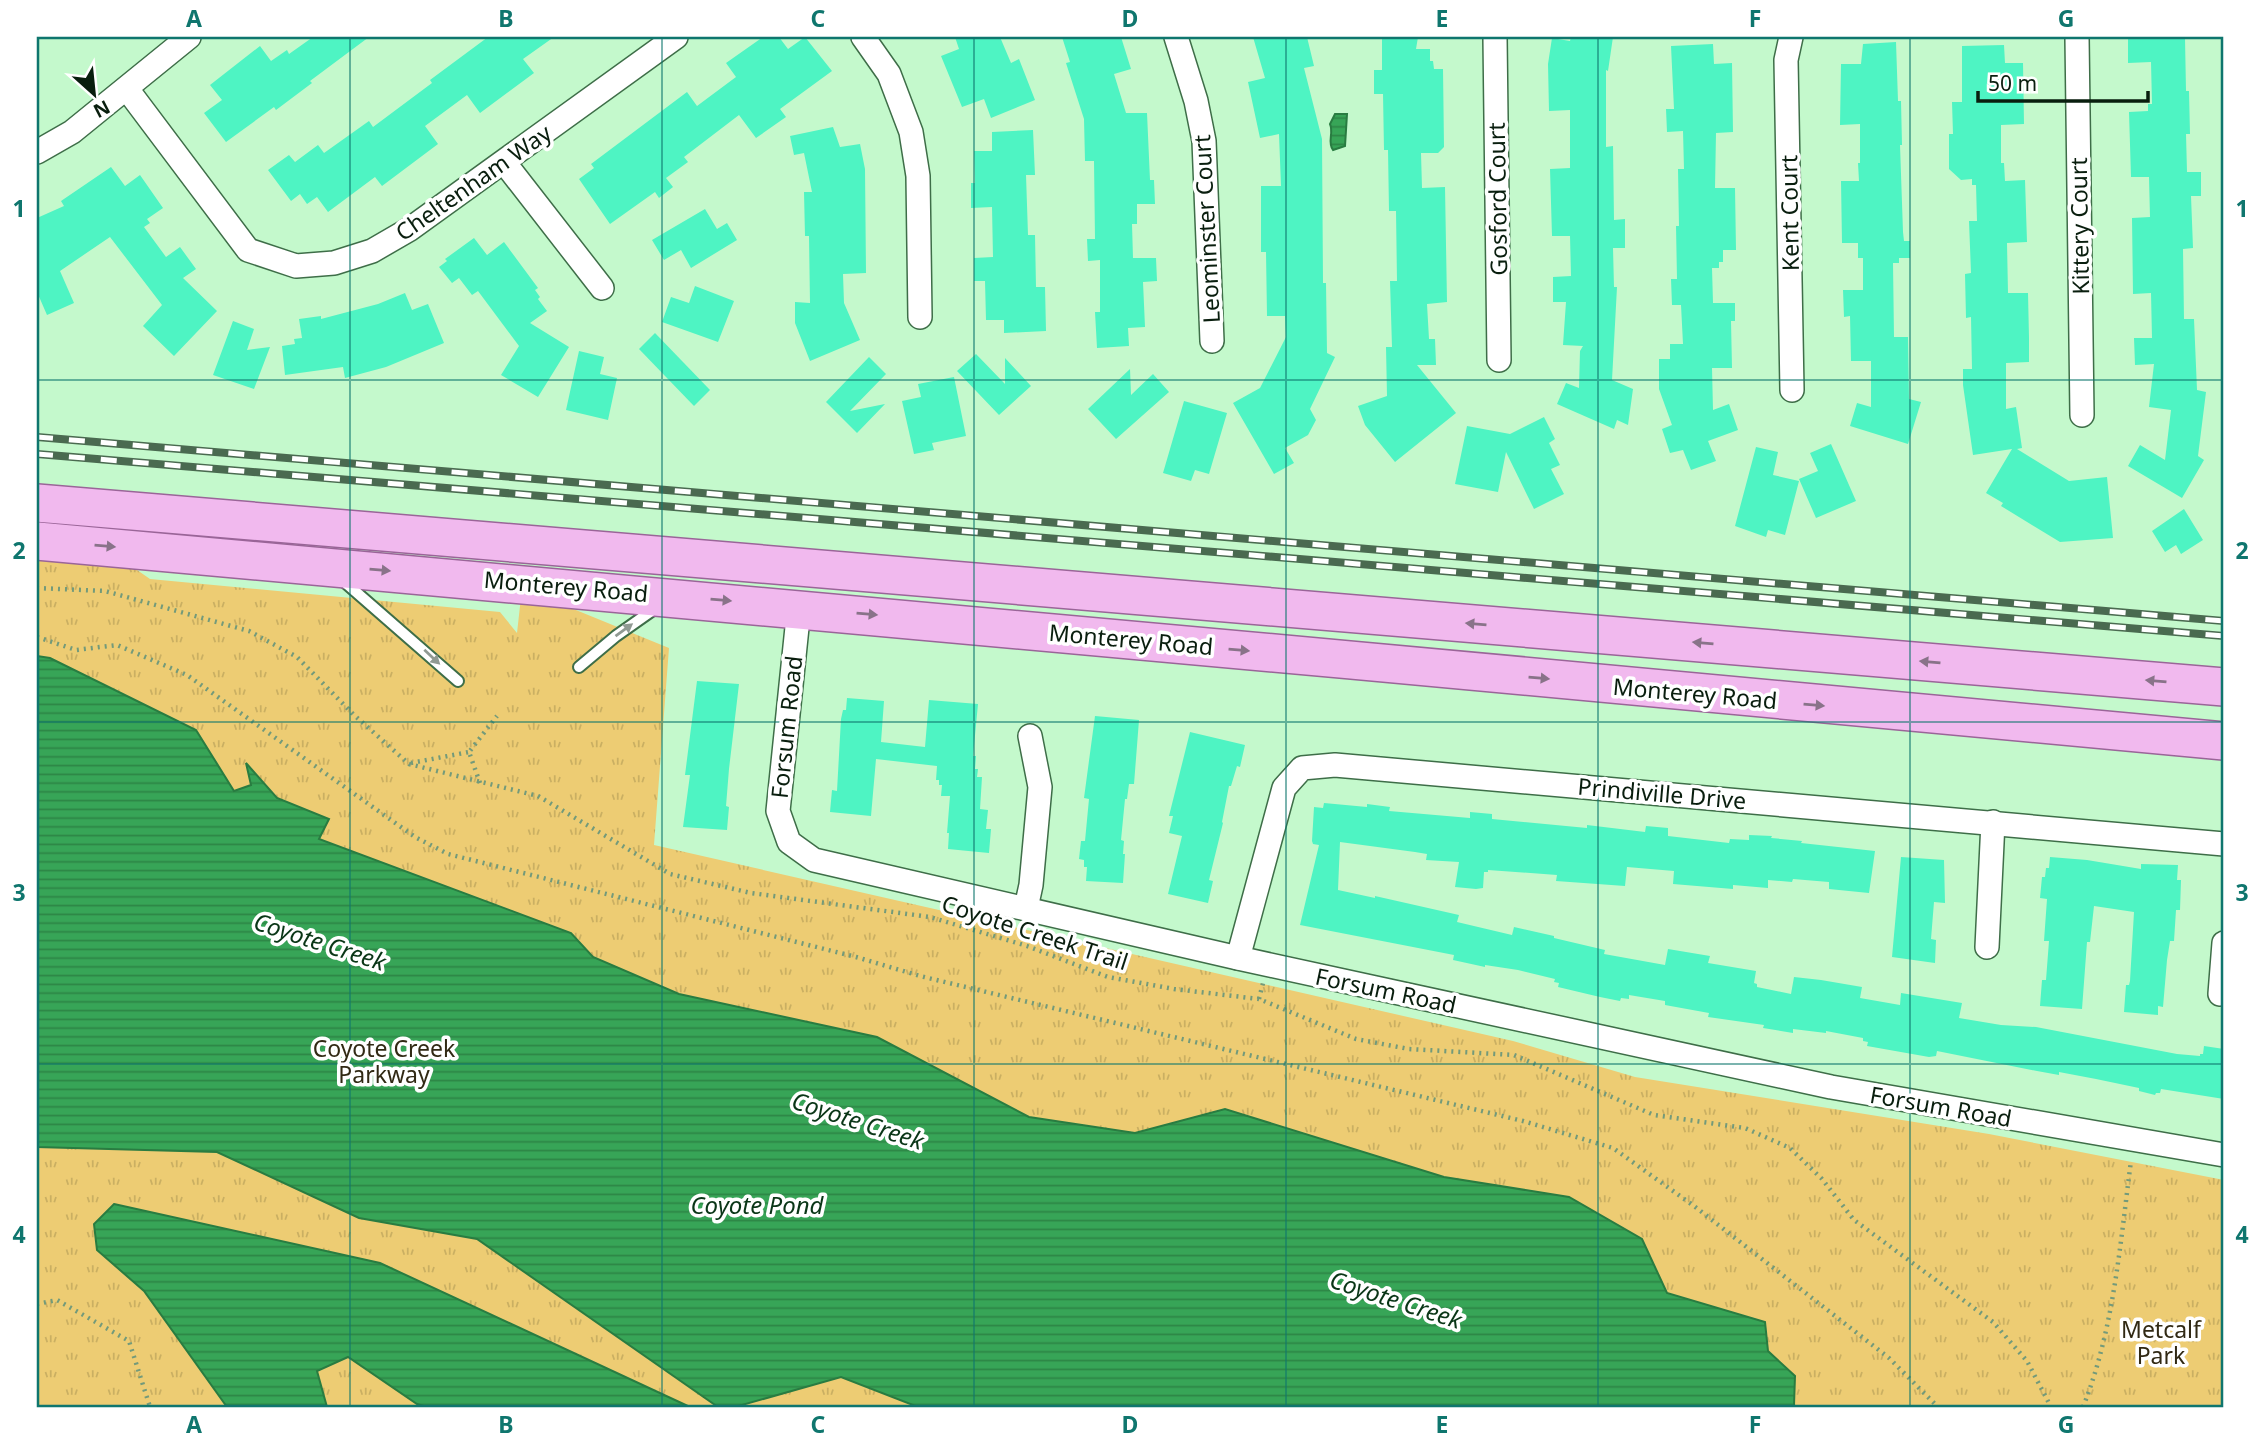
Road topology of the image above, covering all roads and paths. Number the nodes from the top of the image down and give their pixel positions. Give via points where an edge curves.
1 (189, 37) edge
2 (676, 37) edge
3 (863, 37) edge
4 (1176, 37) edge
5 (1495, 37) edge
6 (1791, 37) edge
7 (2077, 37) edge
8 (127, 89) junction
9 (37, 152) edge
10 (504, 162) junction
11 (602, 288) dead end
12 (920, 317) dead end
13 (1212, 341) dead end
14 (1499, 360) dead end
15 (1792, 390) dead end
16 (2082, 415) dead end
17 (37, 503) edge
18 (37, 541) edge
19 (325, 565) junction
20 (37, 588) edge
21 (672, 596) junction
22 (799, 608) junction
23 (37, 637) edge
24 (579, 667) dead end
25 (458, 681) dead end
26 (2224, 687) edge
27 (496, 716) dead end
28 (1030, 736) dead end
29 (2224, 741) edge
30 (468, 752) junction
31 (409, 764) junction
32 (480, 783) junction
33 (1993, 822) junction
34 (2224, 844) edge
35 (1026, 908) junction
36 (2224, 943) edge
37 (1987, 947) dead end
38 (1238, 958) junction
39 (1264, 982) dead end
40 (2220, 993) dead end
41 (1259, 999) junction
42 (2133, 1140) junction
43 (2224, 1155) edge
44 (37, 1304) edge
45 (150, 1407) edge
46 (1938, 1407) edge
47 (2051, 1407) edge
48 (2083, 1407) edge

1 - 8 street
2 - 10 street, Cheltenham Way
3 - 12 street via 889,74 911,132 918,176
4 - 13 street, Leominster Court via 1204,141
5 - 14 street, Gosford Court
6 - 15 street, Kent Court via 1786,60
7 - 16 street, Kittery Court
8 - 9 street via 72,132
8 - 10 street, Cheltenham Way via 248,250 296,266 334,263 372,251
10 - 11 street
26 -> 17 main road, Monterey Road
18 -> 19 main road, Monterey Road
19 -> 21 main road, Monterey Road
19 -> 25 lane
20 - 31 path, Coyote Creek Trail via 105,591 249,631 297,657
21 -> 22 main road, Monterey Road
24 -> 21 lane
22 -> 29 main road, Monterey Road
22 - 35 street, Forsum Road via 778,811 789,842 814,860
23 - 46 path via 76,650 117,645 187,675 415,837 448,854 920,976 1523,1121 1613,1148 1889,1357
27 - 30 path
28 - 35 street via 1041,787
30 - 31 path
30 - 32 path
31 - 32 path, Coyote Creek Trail
32 - 41 path, Coyote Creek Trail via 538,796 670,874 751,893 930,916 1108,977
33 - 34 street, Prindiville Drive
33 - 37 street
33 - 38 street, Prindiville Drive via 1348,766 1302,768 1284,788
35 - 38 street, Forsum Road
36 - 40 street
38 - 42 street, Forsum Road via 1831,1087
39 - 41 path
41 - 47 path, Coyote Creek Trail via 1356,1039 1409,1049 1514,1055 1654,1115 1745,1128 1790,1148 1854,1220 1993,1322 2027,1361
42 - 43 street, Forsum Road
42 - 48 path via 2109,1318
44 - 45 path via 57,1300 129,1341

